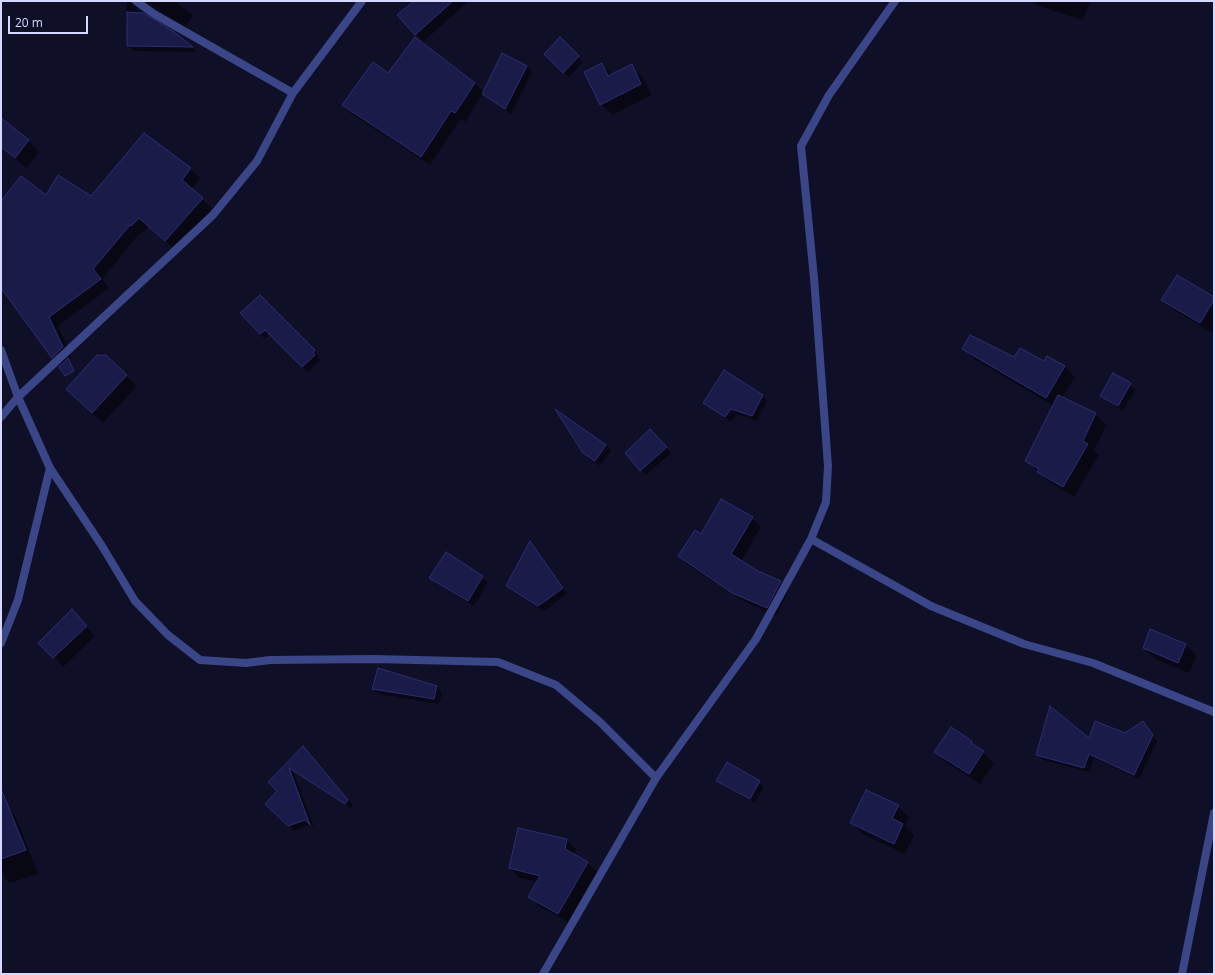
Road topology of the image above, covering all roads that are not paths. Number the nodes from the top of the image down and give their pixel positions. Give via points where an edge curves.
1 (136, 1) edge
2 (362, 1) edge
3 (895, 1) edge
4 (293, 93) junction
5 (1, 350) edge
6 (18, 397) junction
7 (1, 417) edge
8 (50, 468) junction
9 (811, 539) junction
10 (1, 643) edge
11 (1214, 712) edge
12 (656, 778) junction
13 (1214, 813) edge
14 (543, 974) edge
15 (1182, 974) edge

1 - 4 street via 154,14
2 - 4 street
3 - 9 street via 829,95 801,146 828,466 826,502
4 - 6 street via 257,161 213,215
5 - 6 street
6 - 7 street
6 - 8 street
8 - 10 street via 18,600
8 - 12 street via 102,546 134,601 168,635 200,660 246,663 270,660 360,659 498,662 556,685 600,722
9 - 11 street via 931,606 1024,644 1093,663
9 - 12 street via 756,639
12 - 14 street
13 - 15 street

